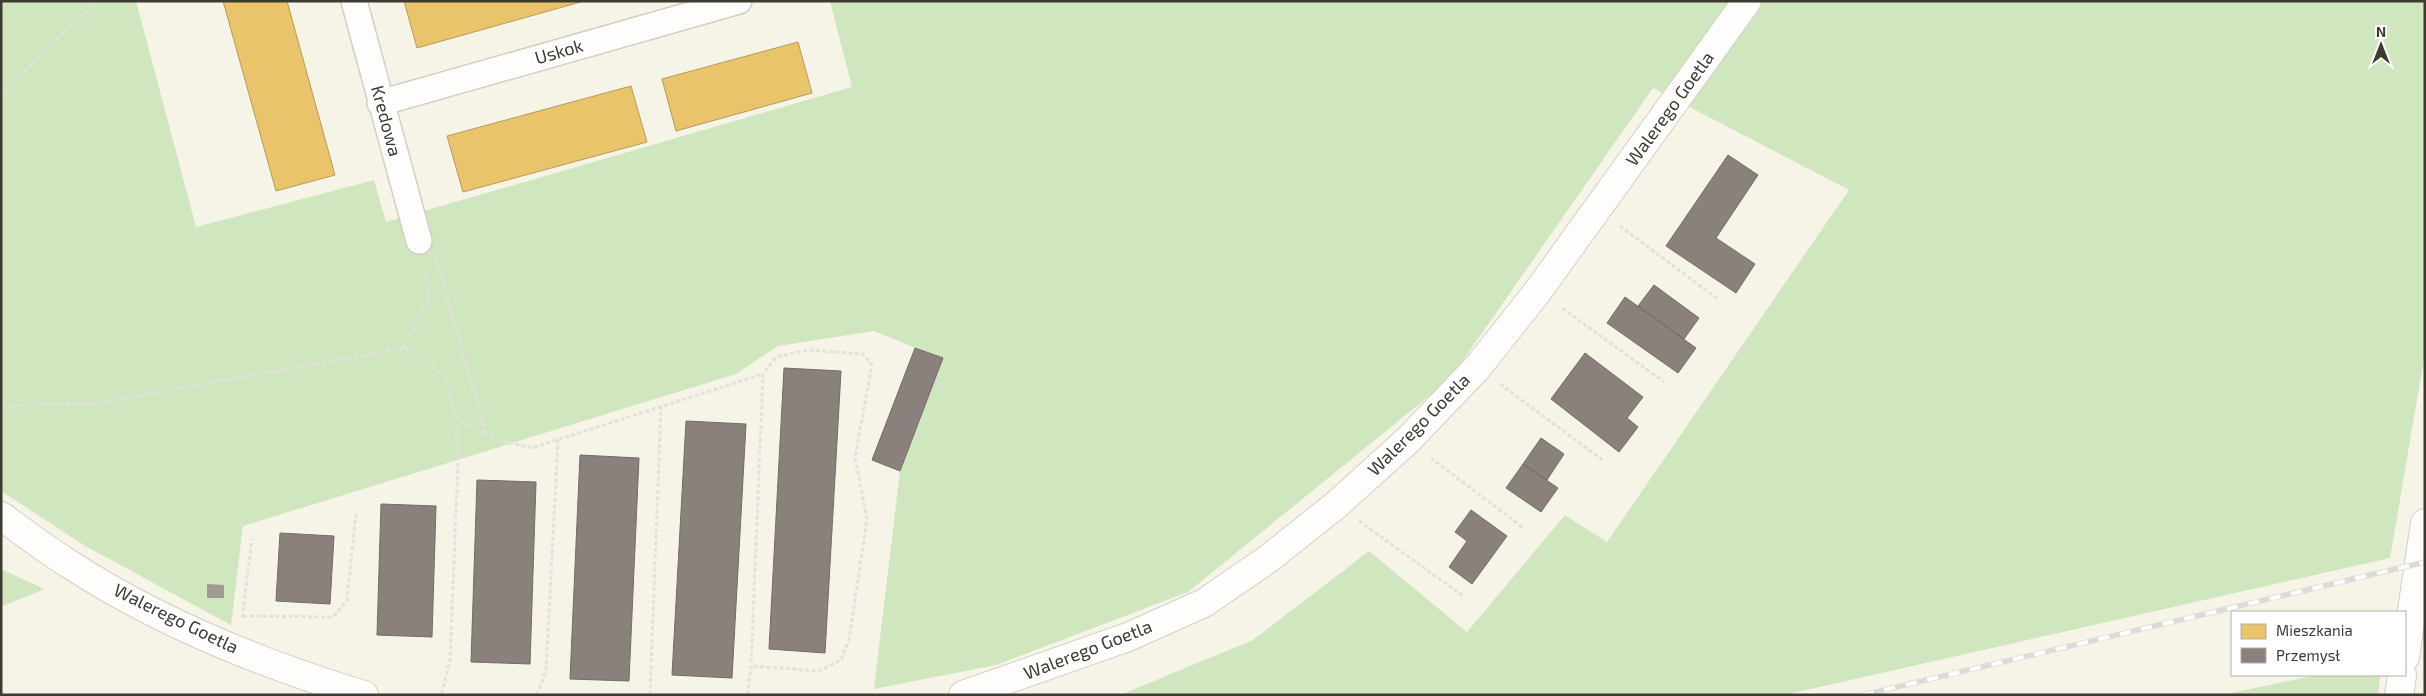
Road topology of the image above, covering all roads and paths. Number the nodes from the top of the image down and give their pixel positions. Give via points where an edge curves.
1 (96, 1) edge
2 (354, 1) edge
3 (738, 1) edge
4 (1747, 1) edge
5 (1, 95) edge
6 (380, 103) junction
7 (1597, 210) junction
8 (419, 240) junction
9 (1538, 291) junction
10 (1719, 300) dead end
11 (404, 348) junction
12 (1477, 368) junction
13 (763, 374) junction
14 (1664, 382) dead end
15 (661, 405) junction
16 (1, 406) edge
17 (456, 418) junction
18 (486, 434) junction
19 (558, 440) junction
20 (1408, 440) junction
21 (1604, 461) dead end
22 (1336, 505) junction
23 (356, 512) dead end
24 (1, 516) edge
25 (2425, 523) edge
26 (1522, 527) dead end
27 (252, 539) dead end
28 (1463, 596) dead end
29 (243, 616) junction
30 (228, 647) junction
31 (2406, 650) edge
32 (751, 666) junction
33 (2402, 676) edge
34 (364, 695) edge
35 (441, 695) edge
36 (537, 695) edge
37 (650, 695) edge
38 (747, 695) edge
39 (963, 695) edge
40 (2399, 695) edge

1 - 5 path
2 - 6 street, Kredowa
3 - 6 street, Uskok
4 - 7 street, Walerego Goetla
6 - 8 street, Kredowa
7 - 9 street, Walerego Goetla
7 - 10 path
8 - 11 path via 429,297
8 - 18 path via 438,261
9 - 12 street, Walerego Goetla
9 - 14 path
11 - 16 path via 98,403
11 - 17 path via 444,375
12 - 20 street, Walerego Goetla
12 - 21 path
13 - 15 path
13 - 32 path
13 - 32 path via 776,357 808,350 863,354 872,365 855,457 867,519 849,640 841,660 818,671
15 - 19 path
15 - 37 path
17 - 18 path
17 - 35 path via 458,461 450,661
18 - 19 path via 497,440 532,448
19 - 36 path via 546,671
20 - 22 street, Walerego Goetla
20 - 26 path
22 - 28 path
22 - 39 street, Walerego Goetla via 1268,559 1204,602 1128,637
23 - 29 path via 347,600 333,617
24 - 30 street, Walerego Goetla via 68,563 133,600
25 - 31 street
27 - 29 path
29 - 30 path
30 - 34 street, Walerego Goetla via 307,678
32 - 38 path
33 - 40 street

